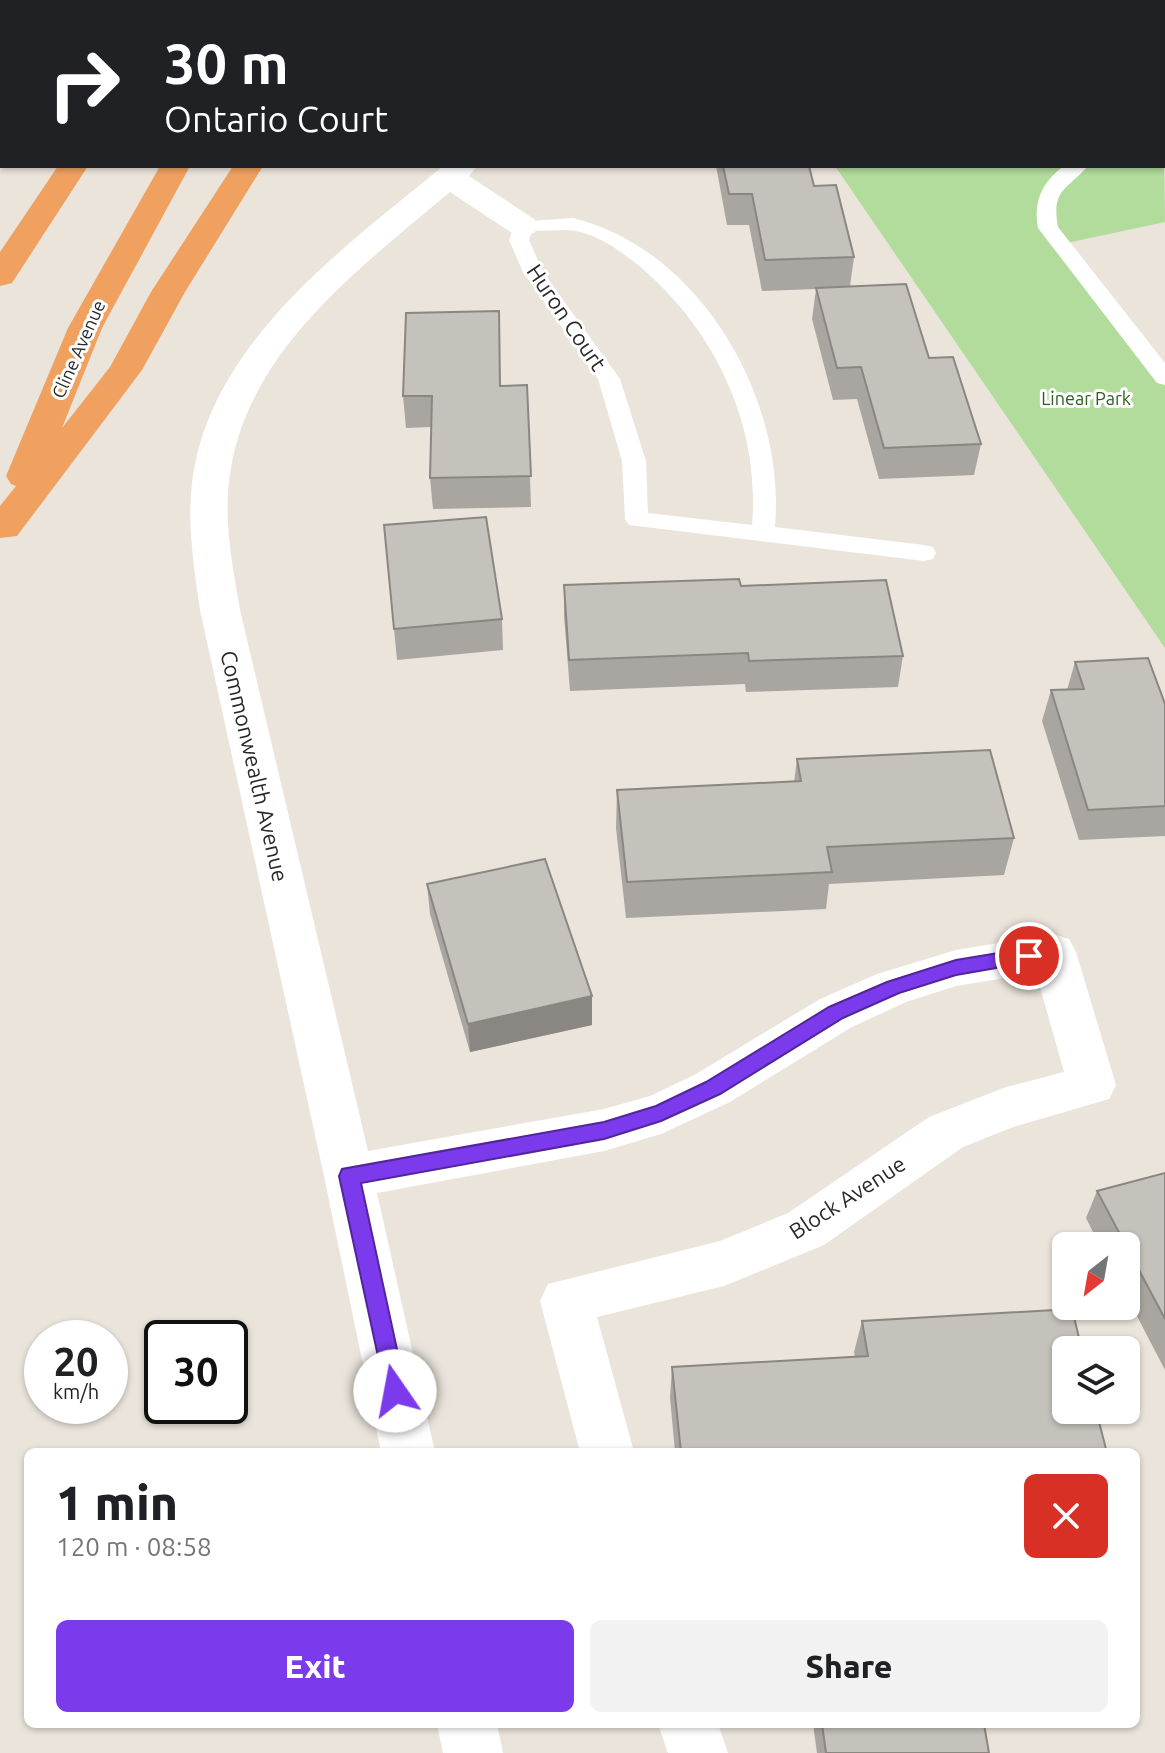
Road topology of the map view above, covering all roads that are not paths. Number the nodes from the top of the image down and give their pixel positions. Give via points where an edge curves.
1 (174, 168) edge
2 (247, 168) edge
3 (1075, 168) edge
4 (456, 172) edge
5 (65, 173) edge
6 (523, 226) junction
7 (0, 276) edge
8 (1165, 378) edge
9 (2, 534) edge
10 (763, 535) junction
11 (924, 553) dead end
12 (349, 1176) junction
13 (407, 1448) edge
14 (606, 1448) edge
15 (468, 1728) edge
16 (689, 1728) edge
17 (473, 1753) edge
18 (698, 1753) edge

1 - 9 highway, Cline Avenue via 85,328
2 - 9 highway via 125,370
3 - 8 lane via 1049,193 1044,210 1048,228
4 - 6 street
4 - 12 street, Commonwealth Avenue via 321,289 250,371 221,436 209,499 220,610
5 - 7 highway
6 - 10 lane via 575,224 610,238 663,275 724,347 766,476
6 - 10 lane, Huron Court via 519,240 533,272 609,379 634,461 637,519
10 - 11 lane, Huron Court
12 - 13 street, Commonwealth Avenue
12 - 14 street, Block Avenue via 604,1130 661,1113 713,1088 836,1013 893,987 956,968 1053,952 1092,1085 1006,1108 946,1132 806,1229 724,1263 566,1301
15 - 17 street
16 - 18 street

